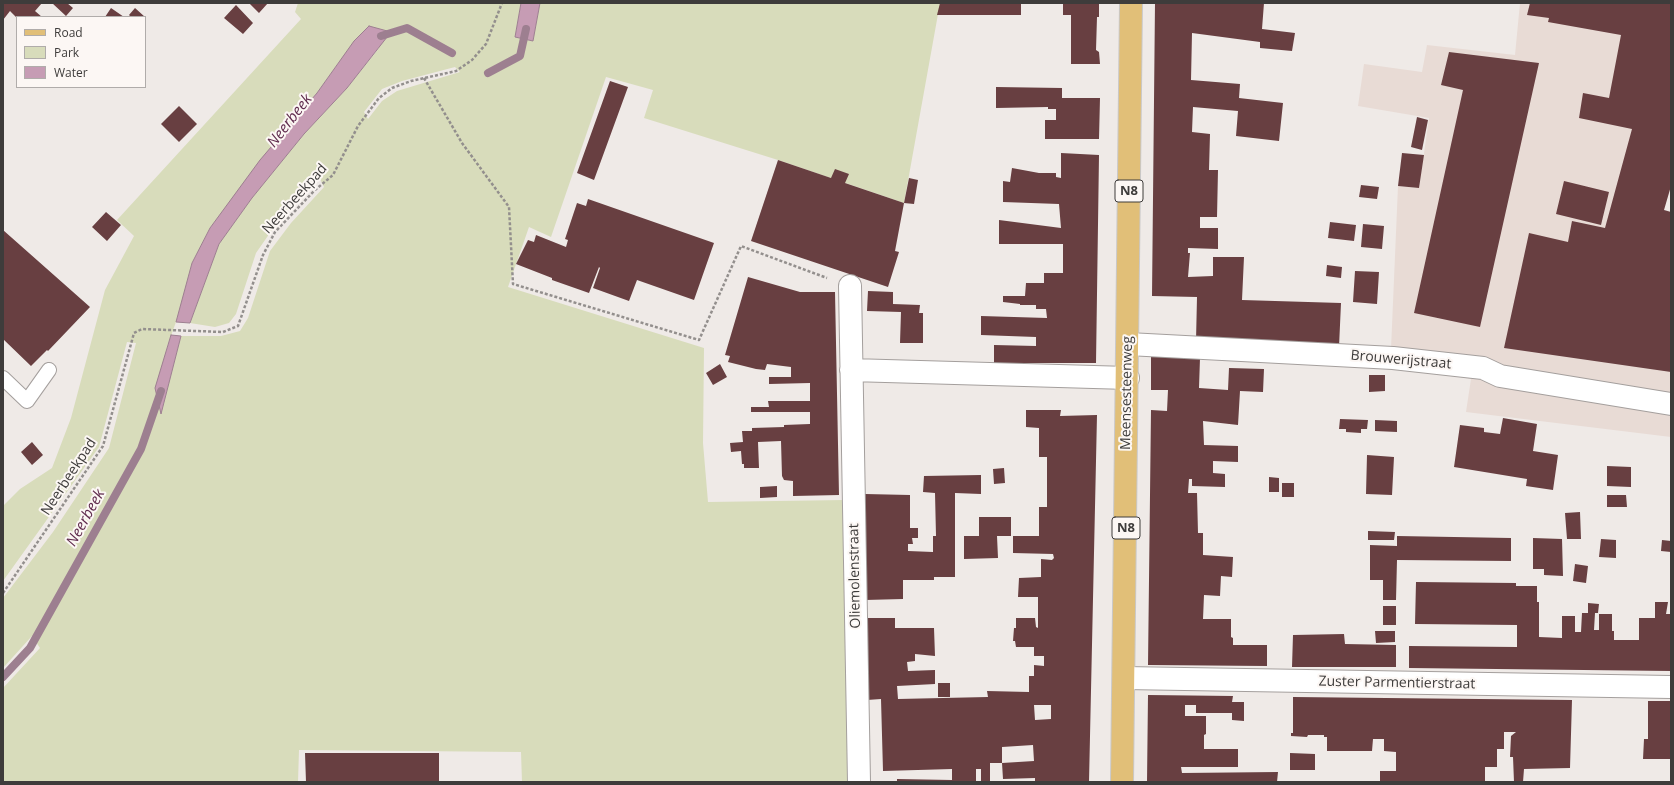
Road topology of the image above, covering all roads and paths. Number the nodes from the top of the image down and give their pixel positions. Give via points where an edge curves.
1 (502, 3) edge
2 (1131, 3) edge
3 (424, 78) junction
4 (850, 286) joint
5 (1128, 344) junction
6 (50, 370) dead end
7 (851, 370) junction
8 (3, 378) edge
9 (1128, 378) junction
10 (1671, 404) edge
11 (3, 593) edge
12 (1124, 678) junction
13 (1671, 688) edge
14 (859, 782) edge
15 (1122, 782) edge

1 - 3 path, Neerbeekpad via 486,44 472,60 456,71
2 - 5 main road, Meensesteenweg / N8
3 - 4 path via 462,143 509,207 513,284 699,340 741,246
3 - 11 path, Neerbeekpad via 392,88 378,98 358,126 333,175 275,232 263,255 238,326 223,332 142,329 134,333 103,446
4 - 7 street, Oliemolenstraat
5 - 9 main road, Meensesteenweg / N8
5 - 10 street, Brouwerijstraat via 1408,360 1483,368 1500,376
6 - 8 lane via 27,401
7 - 9 street
7 - 14 street, Oliemolenstraat
9 - 12 main road, Meensesteenweg / N8
12 - 13 street, Zuster Parmentierstraat
12 - 15 main road, Meensesteenweg / N8

